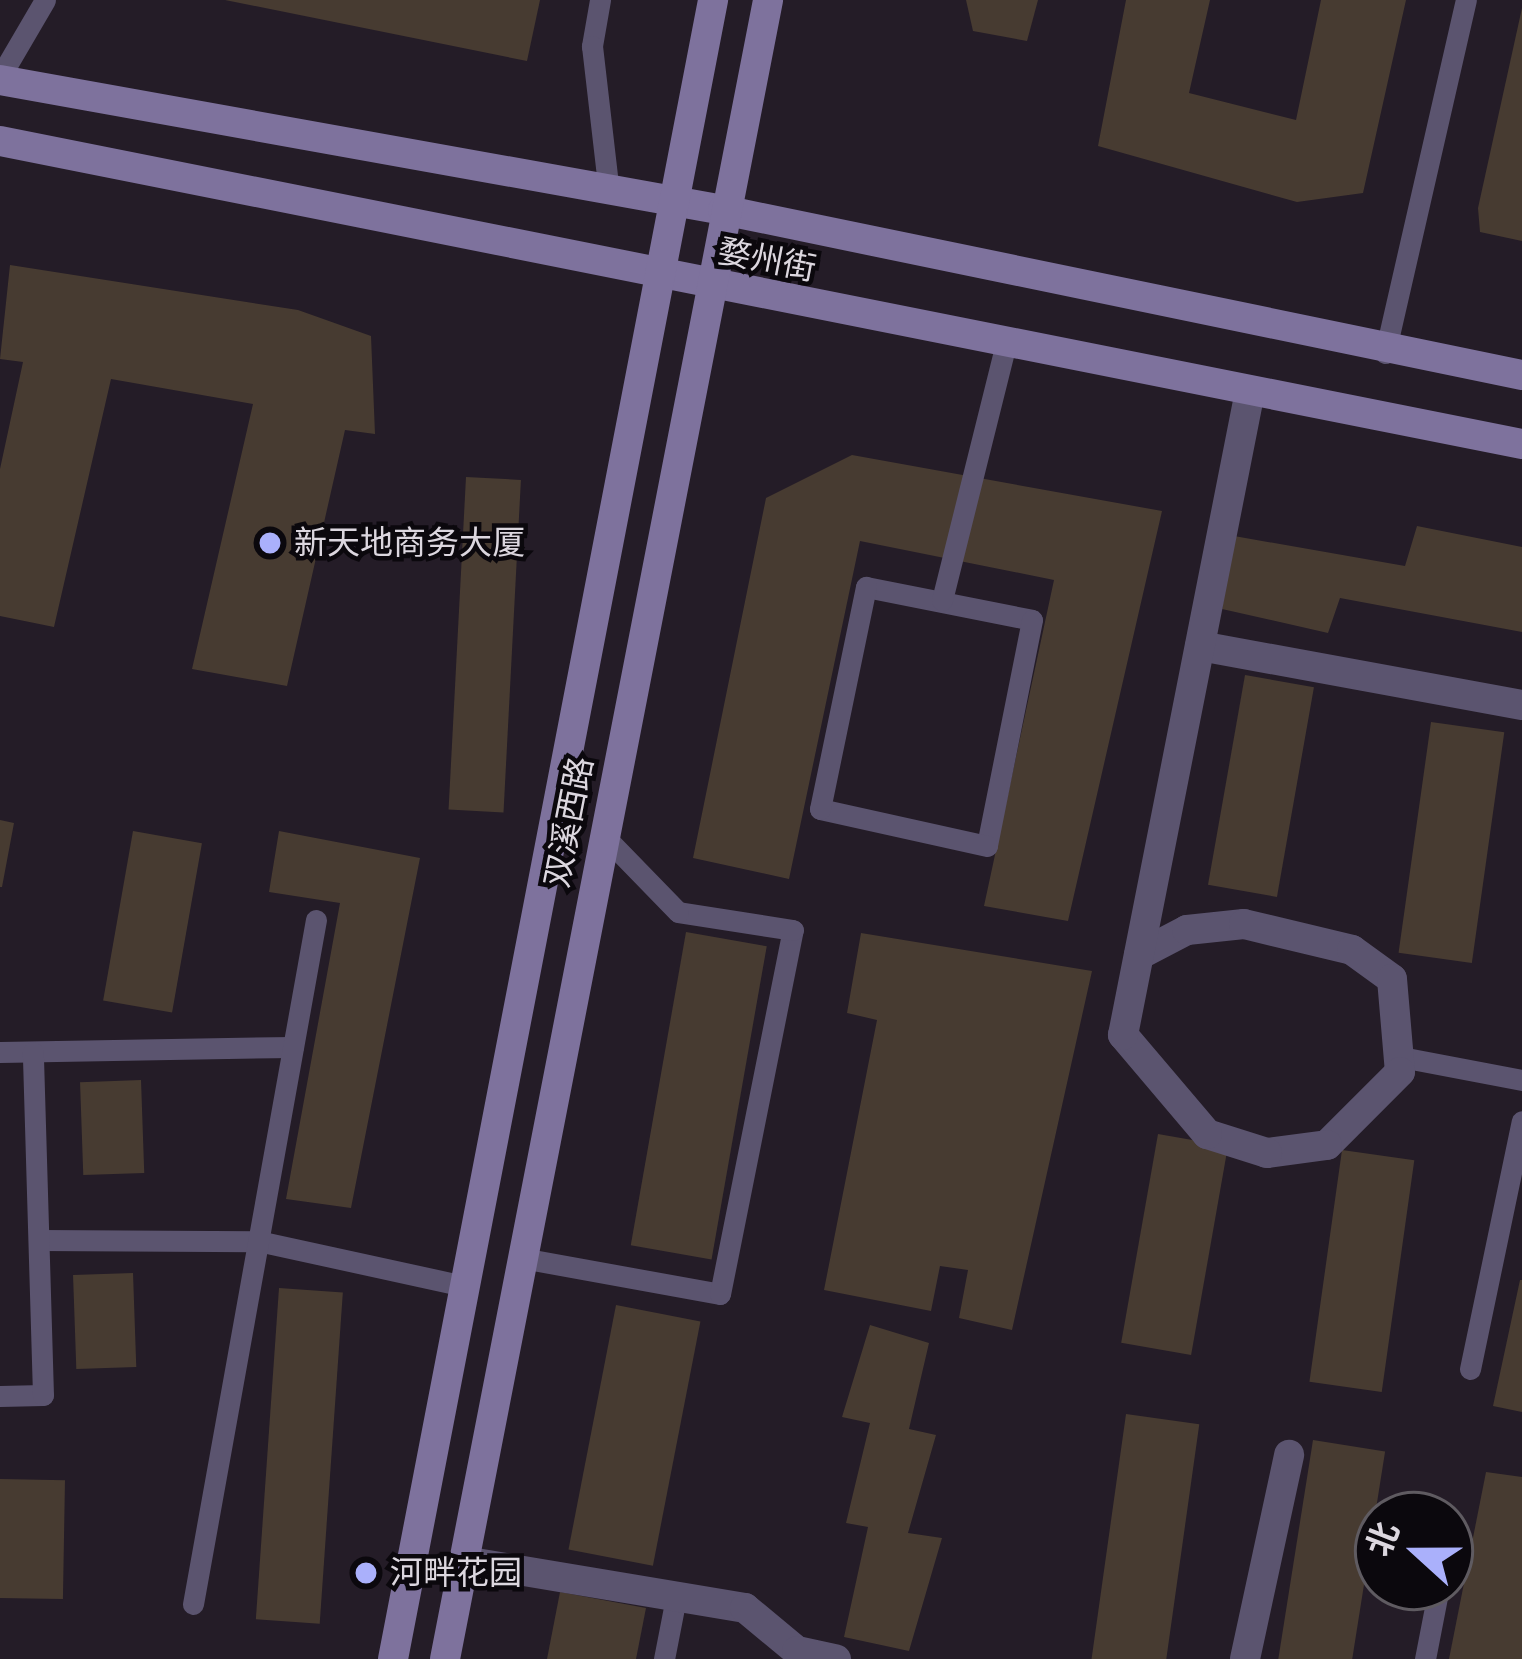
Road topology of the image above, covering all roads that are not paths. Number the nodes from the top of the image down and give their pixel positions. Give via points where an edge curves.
1 (44, 0) edge
2 (600, 0) edge
3 (713, 0) edge
4 (768, 0) edge
5 (1466, 0) edge
6 (0, 78) edge
7 (0, 141) edge
8 (609, 192) junction
9 (674, 202) junction
10 (723, 210) junction
11 (656, 276) junction
12 (709, 285) junction
13 (1006, 344) junction
14 (1385, 353) junction
15 (1522, 375) edge
16 (1250, 391) junction
17 (1522, 444) edge
18 (942, 600) junction
19 (1200, 646) junction
20 (1522, 705) edge
21 (603, 835) junction
22 (316, 920) dead end
23 (1139, 956) junction
24 (292, 1047) junction
25 (0, 1052) edge
26 (33, 1052) junction
27 (1401, 1057) junction
28 (1522, 1080) edge
29 (1522, 1121) edge
30 (1518, 1160) edge
31 (39, 1240) junction
32 (258, 1241) junction
33 (522, 1258) junction
34 (465, 1286) junction
35 (1470, 1370) dead end
36 (0, 1396) edge
37 (1289, 1455) dead end
38 (464, 1561) junction
39 (676, 1597) junction
40 (193, 1604) dead end
41 (1434, 1611) edge
42 (393, 1659) edge
43 (445, 1659) edge
44 (664, 1659) edge
45 (833, 1659) edge
46 (1245, 1659) edge
47 (1425, 1659) edge

1 - 6 lane
2 - 8 lane via 592,46
3 - 9 main road, 双溪西路
4 - 10 main road, 双溪西路
5 - 14 lane
6 - 8 main road, 婺州街
7 - 11 main road, 婺州街
8 - 9 main road, 婺州街
9 - 10 main road, 婺州街
9 - 11 main road, 双溪西路
10 - 12 main road, 双溪西路
10 - 14 main road, 婺州街
11 - 12 main road, 婺州街
11 - 34 main road, 双溪西路
12 - 13 main road, 婺州街
12 - 21 main road, 双溪西路
13 - 16 main road, 婺州街
13 - 18 lane
14 - 15 main road, 婺州街
16 - 17 main road, 婺州街
16 - 19 street
18 - 18 lane via 866,587 820,809 987,846 1032,620
19 - 20 street
19 - 23 street
21 - 33 main road, 双溪西路
21 - 33 lane via 678,912 794,930 720,1294
22 - 24 lane
23 - 27 street via 1187,930 1244,924 1352,950 1392,979
23 - 27 street via 1123,1036 1208,1134 1267,1153 1327,1144 1371,1111
24 - 26 lane
24 - 32 lane
25 - 26 lane
26 - 31 lane
27 - 28 lane
29 - 30 lane
30 - 35 lane
31 - 32 lane
31 - 36 lane via 43,1395
32 - 34 lane
32 - 40 lane
33 - 38 main road, 双溪西路
34 - 42 main road, 双溪西路
37 - 46 street
38 - 39 street
38 - 43 main road, 双溪西路
39 - 44 lane
39 - 45 street via 745,1608 797,1651
41 - 47 lane

